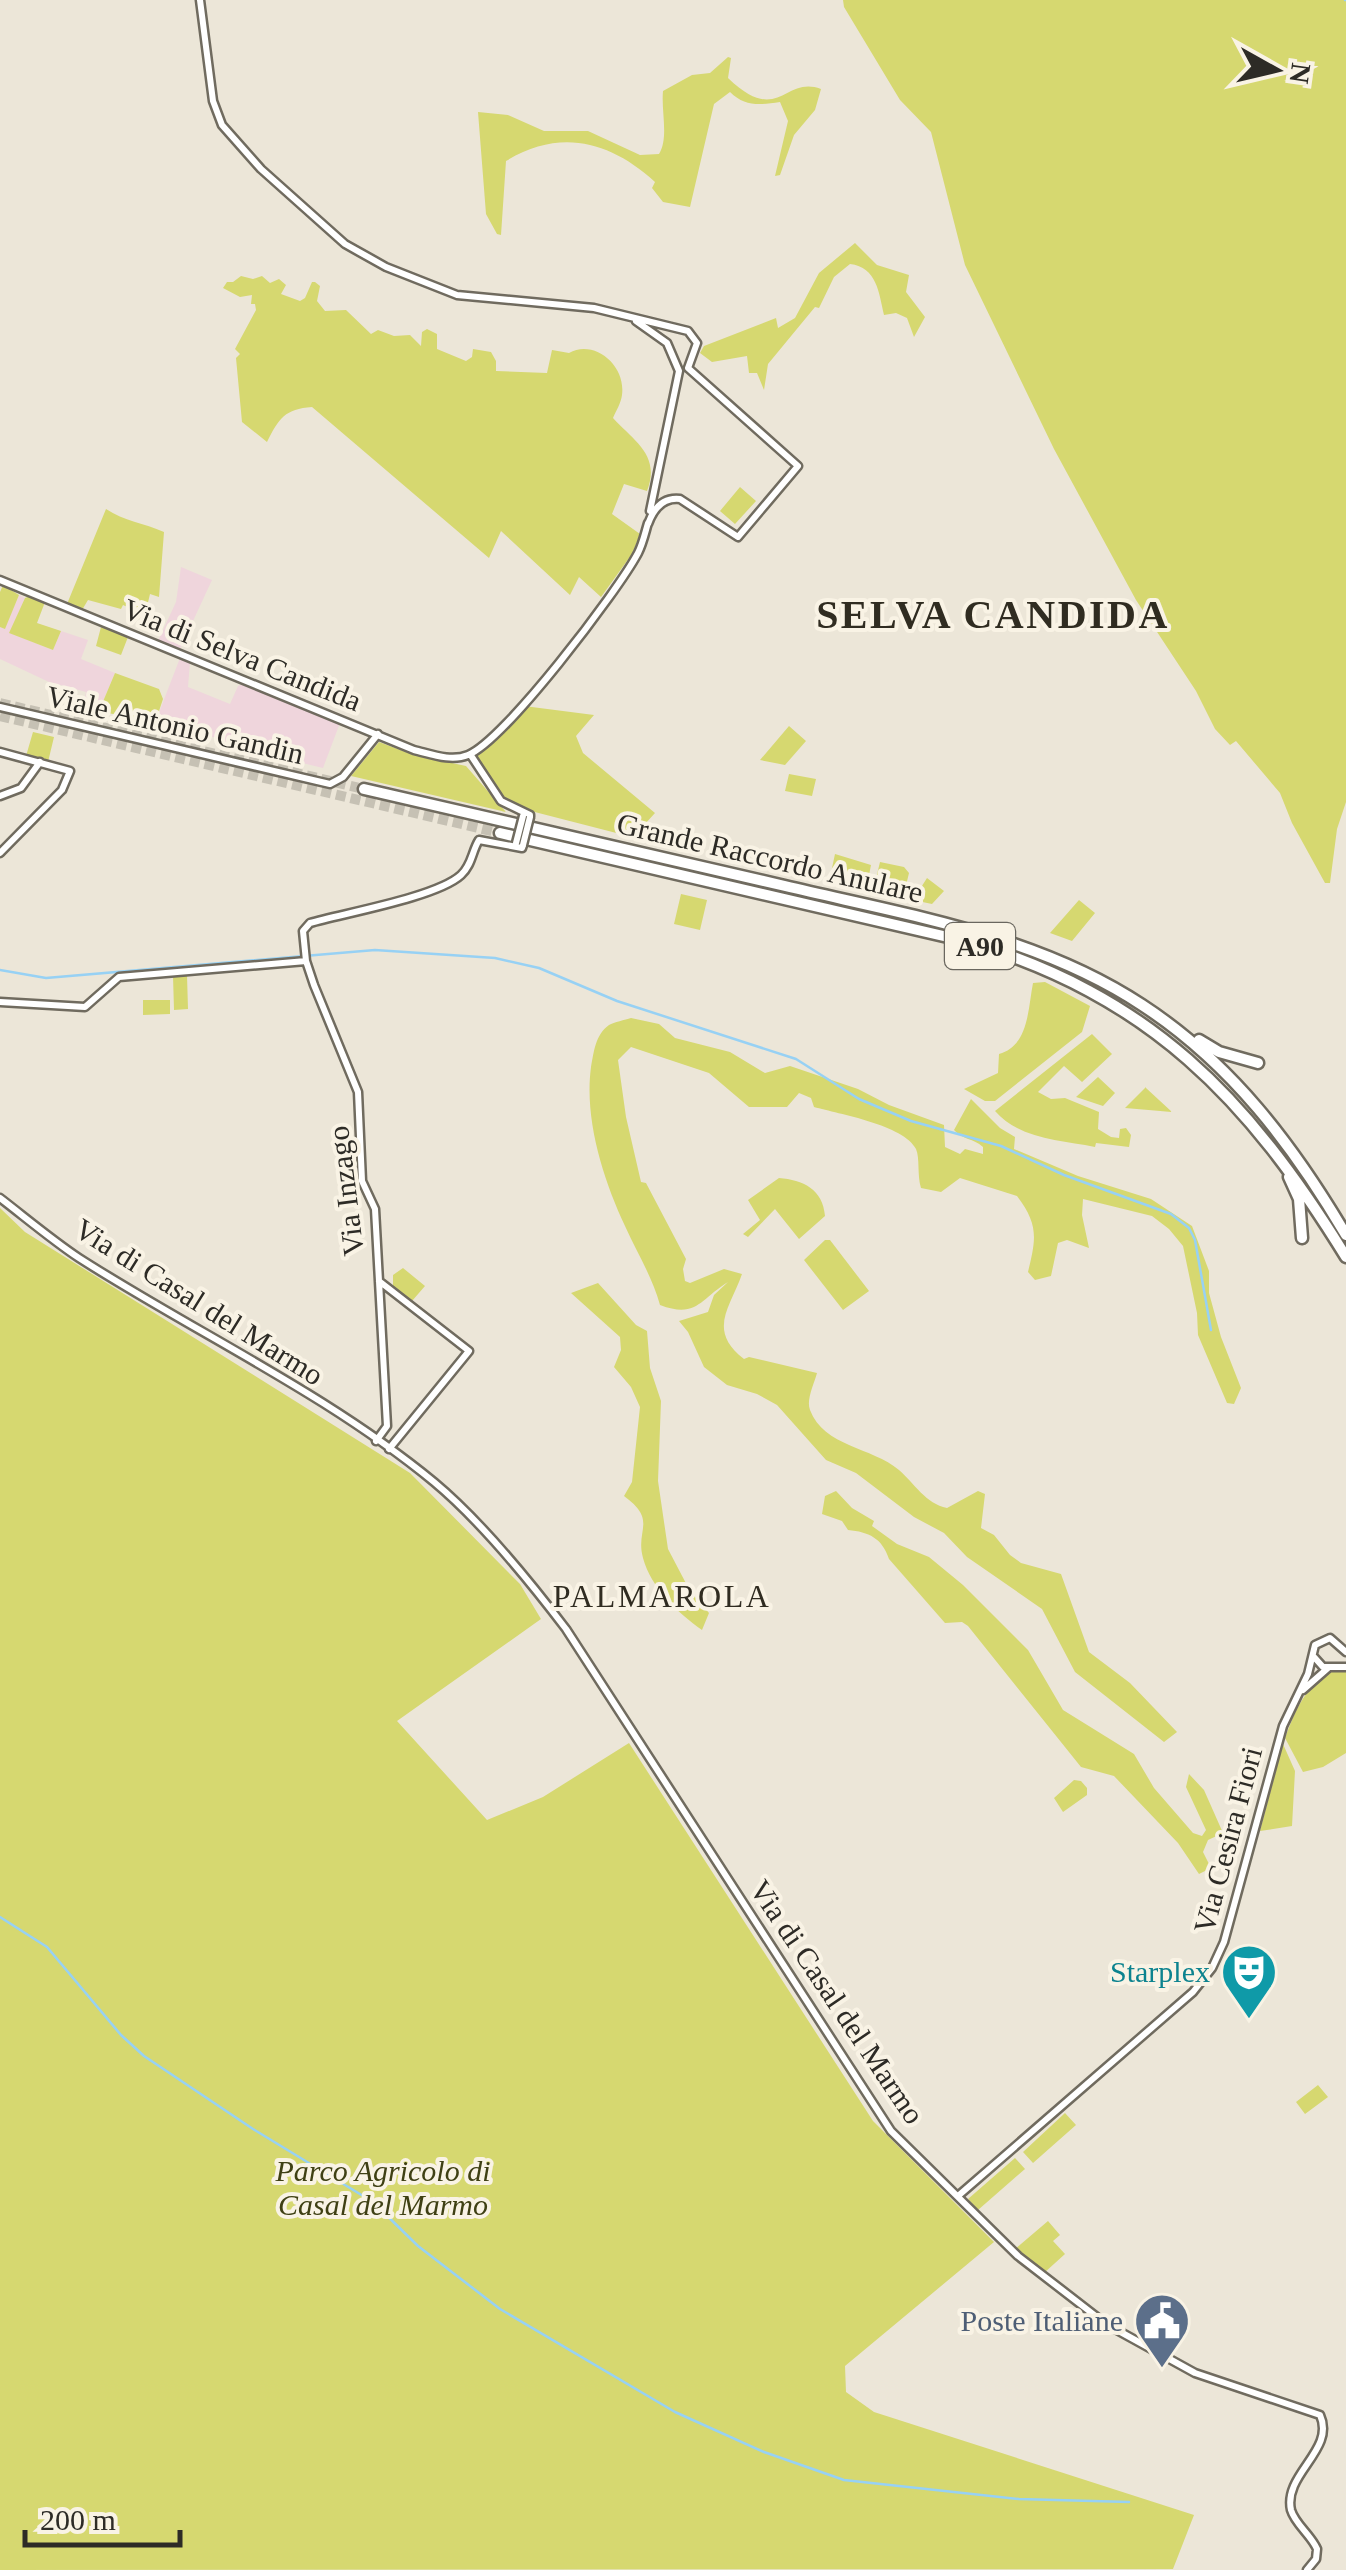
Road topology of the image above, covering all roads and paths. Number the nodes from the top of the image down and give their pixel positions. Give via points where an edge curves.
1 (201, 1) edge
2 (626, 316) junction
3 (648, 524) junction
4 (0, 580) edge
5 (0, 707) edge
6 (378, 734) junction
7 (0, 752) edge
8 (470, 754) junction
9 (40, 762) junction
10 (364, 788) tunnel mouth
11 (0, 796) edge
12 (500, 833) tunnel mouth
13 (0, 854) edge
14 (306, 961) junction
15 (0, 1002) edge
16 (1145, 1006) junction
17 (1258, 1064) dead end
18 (1275, 1149) junction
19 (0, 1198) edge
20 (1346, 1236) edge
21 (1302, 1238) dead end
22 (1346, 1257) edge
23 (379, 1281) junction
24 (376, 1441) junction
25 (389, 1449) junction
26 (1344, 1649) edge
27 (1313, 1656) junction
28 (1331, 1667) junction
29 (1346, 1668) edge
30 (1296, 1698) junction
31 (958, 2196) junction
32 (1308, 2570) edge

1 - 2 street via 222,125 342,241 386,267 458,295
2 - 3 street via 670,348 679,371
2 - 3 street via 688,331 696,339 687,364 696,378 798,466 738,536 680,499 656,508
3 - 8 street via 635,558 570,647
4 - 6 street, Via di Selva Candida
5 - 6 street, Viale Antonio Gandin via 330,784
6 - 8 street, Via di Selva Candida via 440,756
7 - 9 street
8 - 14 street, Via Inzago, bridge via 501,802 527,815 519,846 478,841 454,880 309,924 302,932
9 - 11 street via 21,788
9 - 13 street via 70,770 62,790
10 - 16 highway, Grande Raccordo Anulare / A90 via 979,933 1065,963
12 - 18 highway, Grande Raccordo Anulare / A90 via 965,941 1044,969 1167,1042 1228,1095
14 - 15 street via 119,978 85,1007
14 - 23 street, Via Inzago via 358,1092 362,1181 375,1208
16 - 17 highway via 1215,1050
16 - 20 highway, Grande Raccordo Anulare / A90 via 1252,1100
18 - 21 highway via 1299,1199
18 - 22 highway, Grande Raccordo Anulare / A90
19 - 24 street, Via di Casal del Marmo via 80,1258
23 - 24 street, Via Inzago via 387,1426
23 - 25 street via 469,1351
24 - 25 street, Via di Casal del Marmo
25 - 31 street, Via di Casal del Marmo via 446,1493 546,1602 886,2125
26 - 27 street via 1324,1638
26 - 28 street
27 - 28 street via 1318,1665
27 - 30 street, Via Cesira Fiori
28 - 29 street
28 - 30 street, Via Cesira Fiori
30 - 31 street, Via Cesira Fiori via 1278,1739 1214,1964 1196,1988
31 - 32 street, Via di Casal del Marmo via 1032,2268 1106,2324 1195,2373 1320,2415 1322,2439 1291,2502 1317,2548

